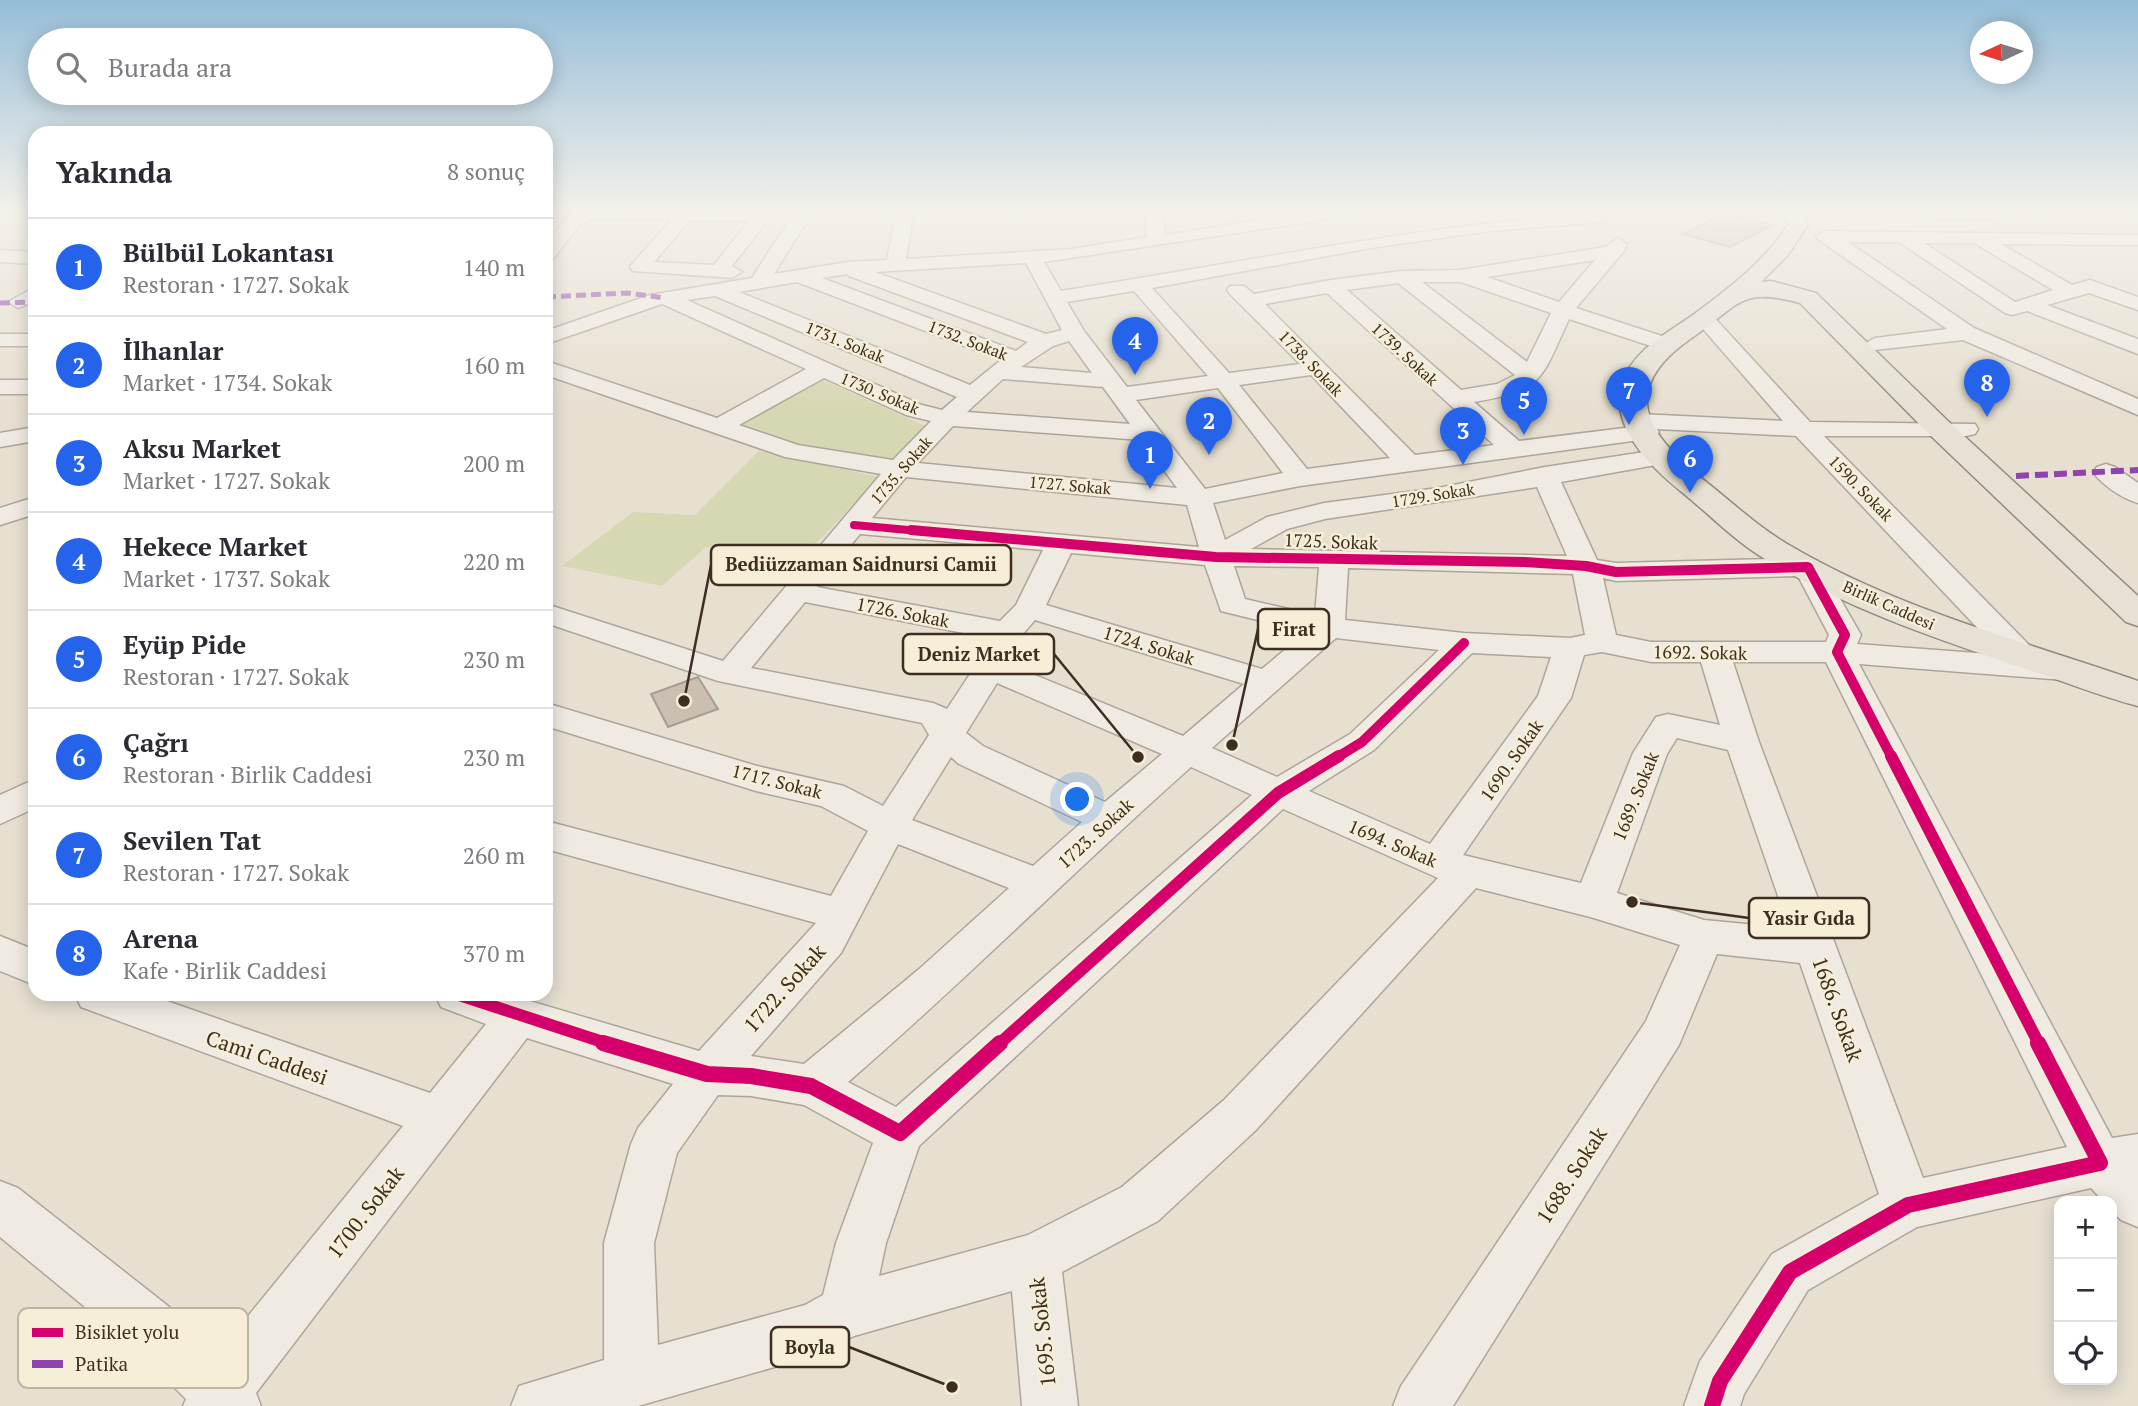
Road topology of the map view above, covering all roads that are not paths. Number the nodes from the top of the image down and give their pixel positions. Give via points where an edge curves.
1 (697, 277) edge
2 (720, 277) edge
3 (761, 277) edge
4 (793, 277) edge
5 (800, 277) edge
6 (871, 277) edge
7 (1043, 277) edge
8 (1186, 277) edge
9 (1221, 277) edge
10 (1402, 277) junction
11 (1413, 277) edge
12 (1464, 277) edge
13 (1593, 277) edge
14 (1751, 277) edge
15 (1763, 277) edge
16 (1806, 277) edge
17 (1808, 277) edge
18 (1885, 277) edge
19 (1963, 277) edge
20 (2042, 277) edge
21 (2090, 277) edge
22 (2092, 277) edge
23 (2098, 277) edge
24 (2126, 279) dead end
25 (718, 280) junction
26 (759, 280) junction
27 (1138, 284) junction
28 (1331, 286) junction
29 (2070, 292) junction
30 (1735, 293) junction
31 (598, 294) dead end
32 (665, 298) junction
33 (1054, 298) junction
34 (1250, 301) junction
35 (2029, 304) junction
36 (2138, 304) edge
37 (1562, 312) junction
38 (604, 317) junction
39 (1704, 318) junction
40 (1074, 333) junction
41 (1966, 333) junction
42 (553, 335) edge
43 (0, 340) edge
44 (28, 340) edge
45 (1045, 341) junction
46 (1875, 344) junction
47 (1666, 345) junction
48 (2138, 347) edge
49 (1008, 366) junction
50 (1316, 368) junction
51 (823, 369) junction
52 (553, 370) edge
53 (1531, 376) junction
54 (1224, 382) junction
55 (0, 387) edge
56 (28, 387) edge
57 (1117, 388) junction
58 (973, 395) junction
59 (1454, 398) junction
60 (2138, 408) edge
61 (947, 418) junction
62 (717, 428) junction
63 (1803, 429) junction
64 (1953, 429) junction
65 (1151, 433) junction
66 (28, 435) edge
67 (1648, 437) junction
68 (0, 440) edge
69 (1512, 448) junction
70 (1408, 463) junction
71 (899, 469) junction
72 (2106, 472) dead end
73 (1545, 475) junction
74 (1300, 478) junction
75 (2138, 495) edge
76 (28, 498) edge
77 (1198, 498) junction
78 (0, 499) edge
79 (28, 507) edge
80 (0, 517) edge
81 (854, 525) junction
82 (1061, 543) junction
83 (1216, 557) junction
84 (1334, 560) junction
85 (1586, 566) junction
86 (1808, 568) junction
87 (2138, 585) edge
88 (799, 592) junction
89 (553, 614) edge
90 (2138, 615) edge
91 (1329, 628) junction
92 (1009, 636) junction
93 (1464, 643) junction
94 (1586, 645) junction
95 (1837, 652) junction
96 (1714, 653) junction
97 (2021, 655) junction
98 (2073, 671) junction
99 (729, 674) junction
100 (1268, 681) junction
101 (2138, 687) edge
102 (2138, 694) edge
103 (553, 716) edge
104 (948, 737) junction
105 (1742, 743) junction
106 (1187, 751) junction
107 (1278, 793) junction
108 (1109, 819) junction
109 (889, 826) junction
110 (553, 837) edge
111 (1452, 868) junction
112 (1039, 884) junction
113 (1594, 902) junction
114 (841, 914) junction
115 (1704, 936) junction
116 (1816, 948) junction
117 (0, 953) edge
118 (28, 965) edge
119 (115, 1001) edge
120 (475, 1001) edge
121 (518, 1017) junction
122 (707, 1074) junction
123 (811, 1086) junction
124 (440, 1118) junction
125 (900, 1133) junction
126 (2119, 1160) edge
127 (2138, 1203) edge
128 (0, 1205) edge
129 (1908, 1205) junction
130 (1035, 1259) junction
131 (128, 1308) edge
132 (845, 1312) junction
133 (248, 1368) edge
134 (632, 1381) junction
135 (209, 1388) edge
136 (233, 1388) edge
137 (222, 1402) edge
138 (539, 1406) edge
139 (1050, 1406) edge
140 (1420, 1406) edge
141 (1712, 1406) edge

1 - 25 street
2 - 25 street
3 - 26 street
4 - 26 street
5 - 49 street, 1732. Sokak
6 - 45 street
7 - 33 street
8 - 27 street
9 - 34 street, 1738. Sokak
10 - 11 street
10 - 28 street
10 - 53 street
12 - 37 street
13 - 37 street
14 - 30 main road
15 - 16 main road via 1785,285 1807,283
17 - 46 main road
18 - 41 street
19 - 35 street via 2012,309
20 - 29 street
21 - 29 street
22 - 36 street
23 - 24 street
25 - 26 street
25 - 32 street
25 - 58 street, 1731. Sokak
27 - 33 street
27 - 54 street
28 - 34 street
28 - 59 street, 1739. Sokak
29 - 35 street
30 - 39 main road
30 - 64 main road via 1771,288 1808,298
31 - 38 street
32 - 38 street
32 - 51 street, 1730. Sokak
33 - 40 street
34 - 50 street, 1738. Sokak
35 - 48 street
37 - 47 street
37 - 53 street
38 - 42 street
39 - 47 main road
39 - 63 street, 1590. Sokak
40 - 45 street, 1735. Sokak
40 - 57 street
41 - 46 street
41 - 60 street
43 - 44 street
45 - 49 street, 1735. Sokak
46 - 64 main road
47 - 67 main road via 1643,367 1633,394
49 - 57 street, 1732. Sokak
49 - 58 street, 1735. Sokak
50 - 54 street, 1732. Sokak
50 - 70 street, 1738. Sokak
51 - 61 street, 1730. Sokak via 914,410
51 - 62 street
52 - 62 street, 1727. Sokak
53 - 59 street via 1503,390
54 - 57 street, 1732. Sokak
54 - 74 street
55 - 56 street
57 - 65 street
58 - 61 street, 1735. Sokak
59 - 69 street, 1739. Sokak
61 - 65 street, 1730. Sokak
61 - 71 street, 1735. Sokak
62 - 71 street, 1727. Sokak via 794,452
63 - 64 street
63 - 67 street
63 - 97 street, 1590. Sokak
64 - 87 main road
64 - 90 main road
65 - 77 street
66 - 68 street
67 - 69 street, 1727. Sokak
67 - 73 street, 1729. Sokak
67 - 86 main road, Birlik Caddesi via 1777,552
69 - 70 street, 1727. Sokak
70 - 74 street, 1727. Sokak
71 - 77 street, 1727. Sokak
71 - 81 street, 1735. Sokak
72 - 75 street
73 - 83 street, 1729. Sokak via 1276,523
73 - 85 street
74 - 77 street, 1727. Sokak
76 - 78 street
77 - 83 street
79 - 80 street
81 - 82 street, 1725. Sokak
81 - 88 street, 1735. Sokak
82 - 83 street, 1725. Sokak
82 - 92 street, 1722. Sokak
83 - 84 street, 1725. Sokak
83 - 91 street, 1692. Sokak via 1232,605
84 - 85 street, 1725. Sokak
84 - 91 street
85 - 86 street, 1725. Sokak via 1616,572
85 - 94 street
86 - 95 street via 1845,635
86 - 97 main road, Birlik Caddesi via 1955,634
88 - 92 street, 1726. Sokak
88 - 99 street, 1735. Sokak
89 - 99 street
91 - 93 street, 1692. Sokak
91 - 100 street, 1723. Sokak
92 - 100 street, 1724. Sokak
92 - 104 street, 1722. Sokak
92 - 106 street, 1694. Sokak
93 - 94 street, 1692. Sokak
93 - 107 street via 1362,742
94 - 96 street, 1692. Sokak
94 - 111 street, 1690. Sokak
95 - 96 street, 1692. Sokak
95 - 98 street, 1692. Sokak
95 - 126 street
96 - 105 street, 1686. Sokak
97 - 98 main road, Birlik Caddesi
98 - 101 main road
98 - 102 main road, Birlik Caddesi
99 - 104 street via 933,714
100 - 106 street, 1723. Sokak
103 - 109 street, 1717. Sokak via 756,778 831,795
104 - 108 street via 971,755
104 - 109 street, 1722. Sokak
105 - 113 street, 1689. Sokak via 1668,724 1650,753
105 - 116 street, 1686. Sokak
106 - 107 street, 1694. Sokak
106 - 108 street, 1723. Sokak
107 - 111 street, 1694. Sokak
107 - 125 street
108 - 112 street, 1723. Sokak
109 - 112 street, 1717. Sokak
109 - 114 street, 1722. Sokak
110 - 114 street
111 - 113 street, 1694. Sokak
111 - 130 street, 1690. Sokak via 1240,1115 1140,1204
112 - 123 street, 1723. Sokak via 933,983
113 - 115 street, 1694. Sokak
114 - 122 street, 1722. Sokak via 827,941
115 - 116 street, 1694. Sokak
115 - 140 street, 1688. Sokak via 1662,1032
116 - 129 street, 1686. Sokak
117 - 118 street
119 - 124 street, Cami Caddesi
120 - 121 street
121 - 122 street
121 - 124 street, 1700. Sokak
122 - 123 street
122 - 134 street, 1722. Sokak via 655,1144 629,1243
123 - 125 street
124 - 133 street, 1700. Sokak
125 - 132 street via 861,1243
126 - 127 street
126 - 129 street
128 - 131 street
129 - 141 street via 1790,1272 1720,1381
130 - 132 street, 1690. Sokak
130 - 139 street, 1695. Sokak
132 - 134 street, 1690. Sokak via 813,1329
134 - 138 street, 1690. Sokak
135 - 137 street
136 - 137 street, 1700. Sokak

